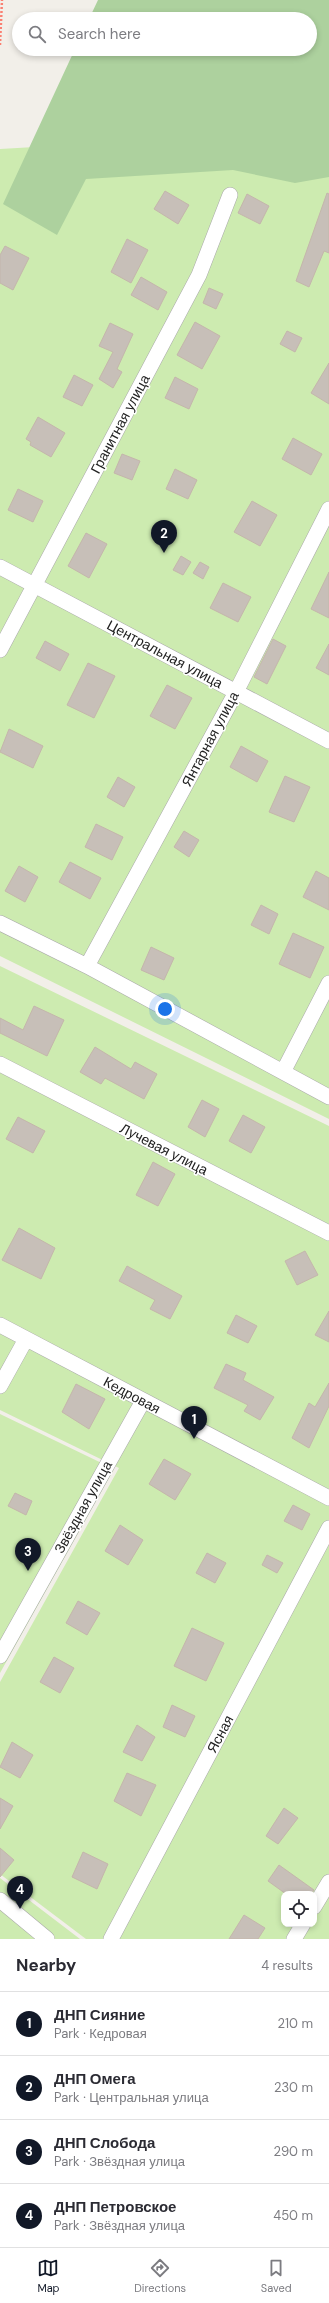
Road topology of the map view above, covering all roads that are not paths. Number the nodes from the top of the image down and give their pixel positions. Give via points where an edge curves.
1 (230, 195) dead end
2 (329, 509) edge
3 (0, 567) edge
4 (35, 584) junction
5 (0, 650) edge
6 (236, 692) junction
7 (329, 741) edge
8 (0, 923) edge
9 (86, 966) junction
10 (329, 983) edge
11 (0, 1064) edge
12 (283, 1072) junction
13 (329, 1097) edge
14 (329, 1233) edge
15 (0, 1325) edge
16 (26, 1339) junction
17 (0, 1386) edge
18 (143, 1401) junction
19 (329, 1498) edge
20 (329, 1528) edge
21 (0, 1656) edge
22 (329, 1882) edge
23 (0, 1900) edge
24 (317, 1902) edge
25 (301, 1927) edge
26 (47, 1939) edge
27 (111, 1939) edge
28 (294, 1939) edge

1 - 4 street, Гранитная улица via 199,275
2 - 6 street, Янтарная улица
3 - 4 street, Центральная улица
4 - 5 street, Гранитная улица
4 - 6 street, Центральная улица
6 - 7 street, Центральная улица
6 - 9 street, Янтарная улица
8 - 9 street
9 - 12 street
10 - 12 street
11 - 14 street, Лучевая улица
12 - 13 street
15 - 16 street, Кедровая
16 - 17 street
16 - 18 street, Кедровая
18 - 19 street, Кедровая
18 - 21 street, Звёздная улица
20 - 27 street, Ясная
22 - 24 street
23 - 26 street
25 - 28 street

